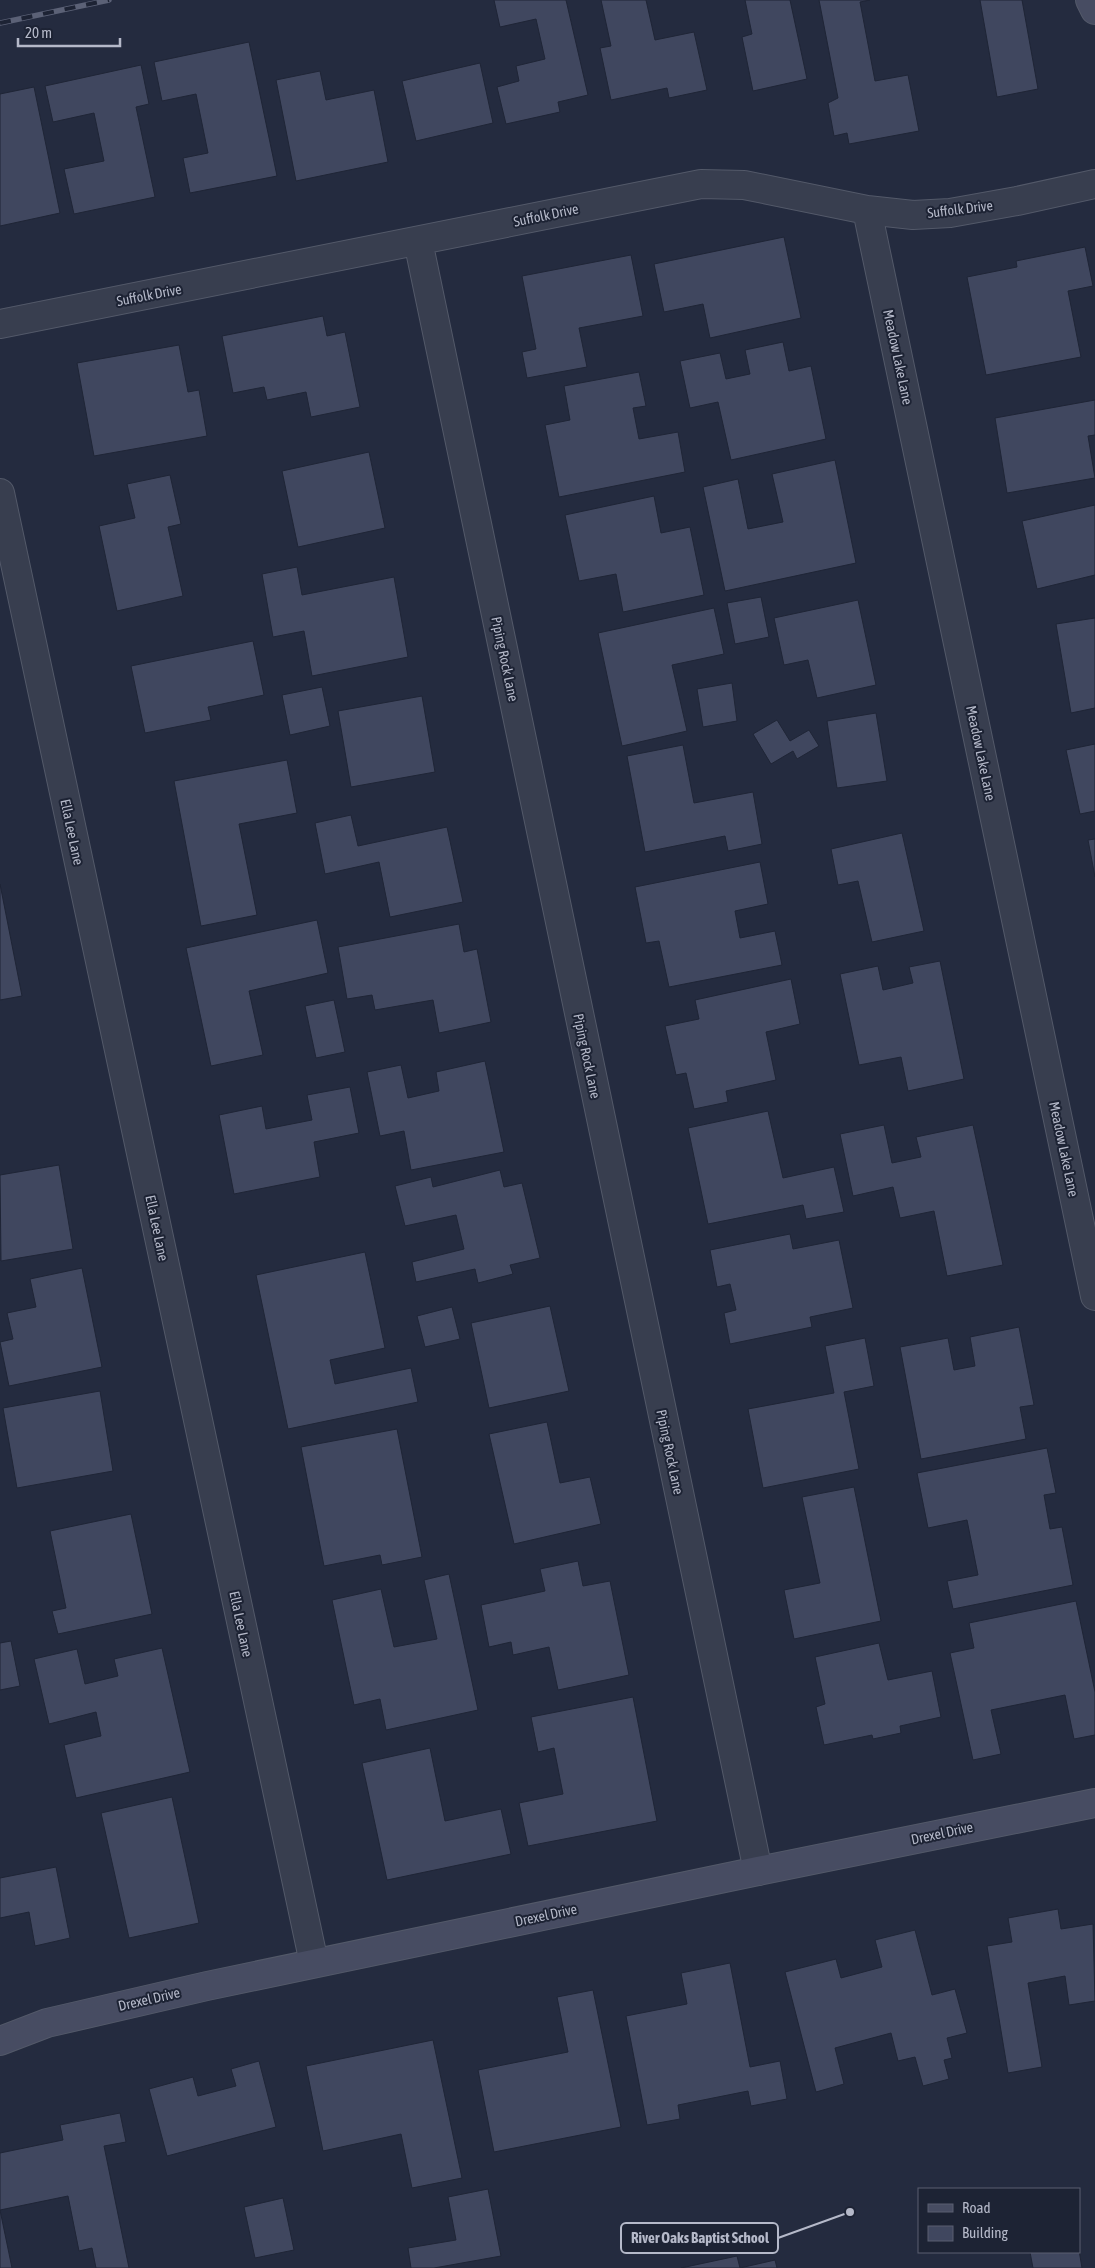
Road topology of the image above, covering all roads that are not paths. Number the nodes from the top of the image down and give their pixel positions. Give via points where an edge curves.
1 (1090, 0) edge
2 (1095, 10) edge
3 (1095, 184) edge
4 (867, 210) junction
5 (418, 241) junction
6 (0, 324) edge
7 (0, 493) edge
8 (1095, 1296) edge
9 (1095, 1803) edge
10 (758, 1870) junction
11 (314, 1963) junction
12 (0, 2041) edge

1 - 2 street
3 - 4 street, Suffolk Drive via 950,213
4 - 5 street, Suffolk Drive via 744,185 701,184
4 - 8 street, Meadow Lake Lane
5 - 6 street, Suffolk Drive
5 - 10 street, Piping Rock Lane
7 - 11 street, Ella Lee Lane
9 - 10 street, Drexel Drive
10 - 11 street, Drexel Drive
11 - 12 street, Drexel Drive via 47,2023

